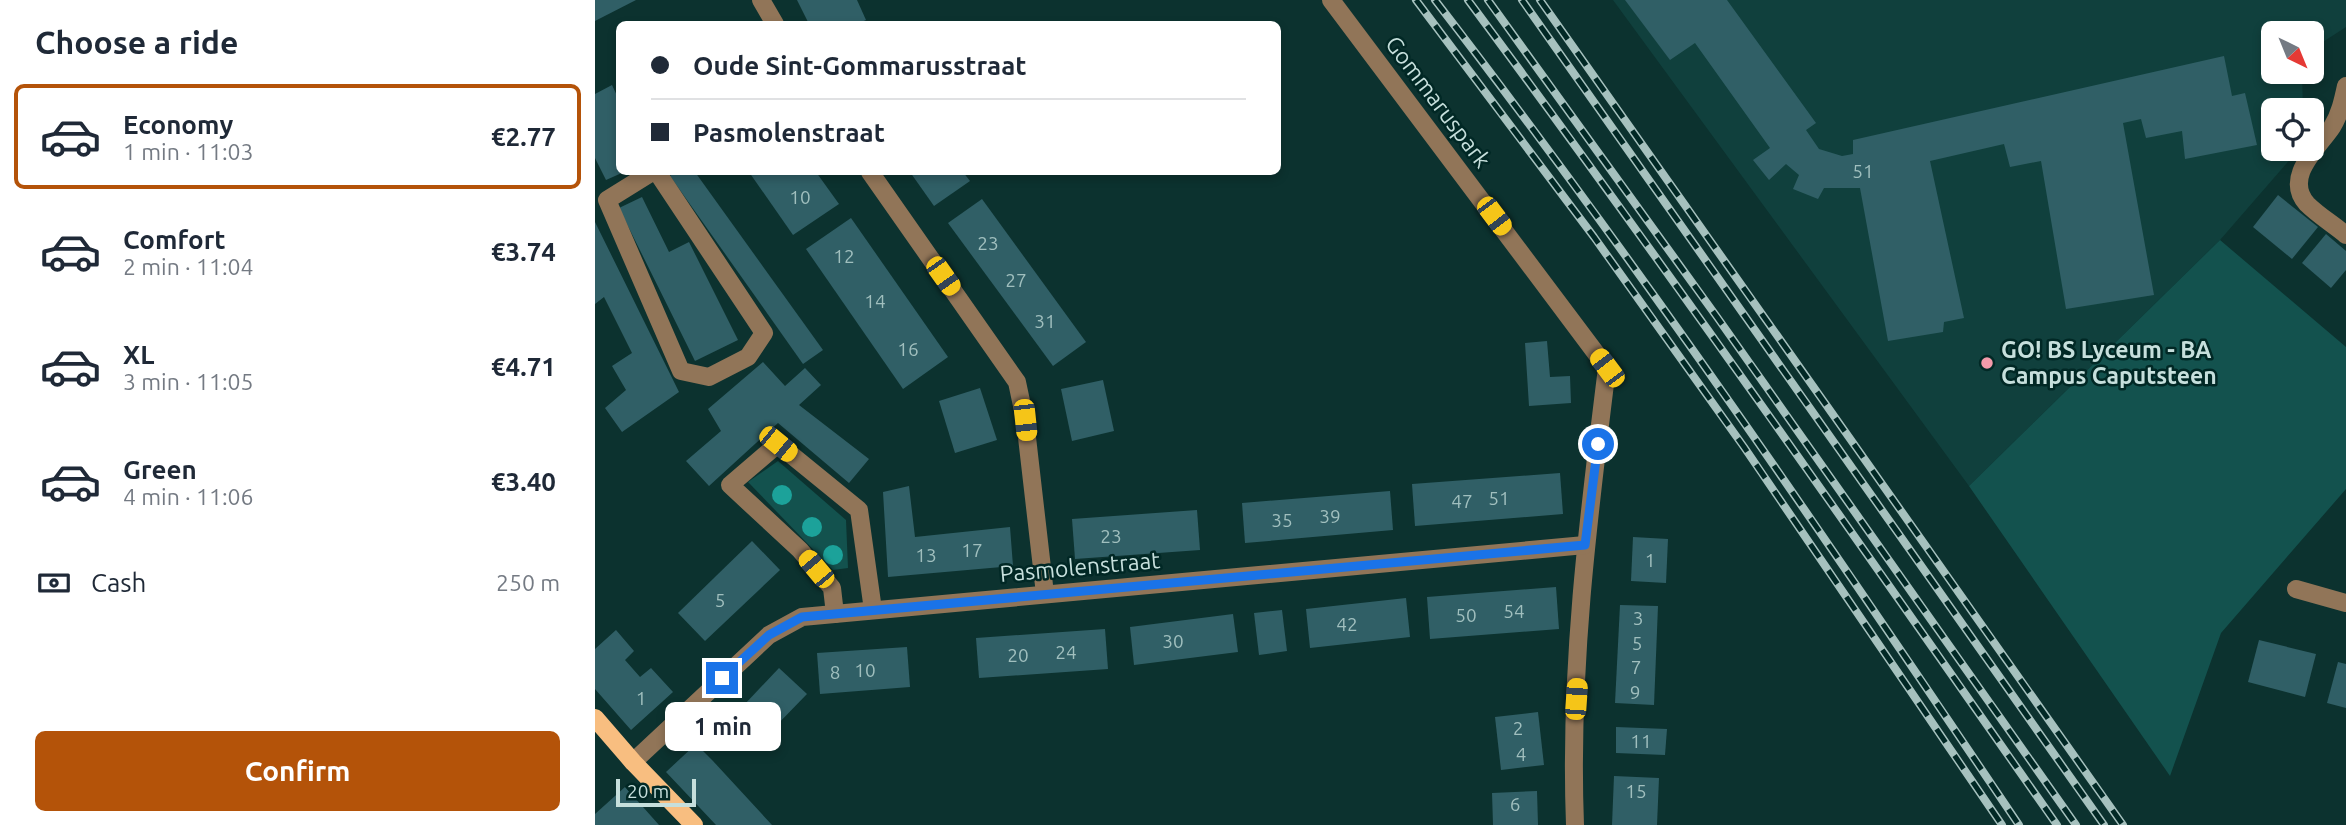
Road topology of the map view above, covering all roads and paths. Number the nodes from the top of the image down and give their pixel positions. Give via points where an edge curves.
1 (761, 0) edge
2 (1331, 0) edge
3 (773, 21) edge
4 (2346, 86) edge
5 (647, 175) edge
6 (659, 175) edge
7 (872, 175) edge
8 (2346, 235) edge
9 (1585, 545) junction
10 (2296, 589) dead end
11 (1045, 594) junction
12 (2346, 603) edge
13 (873, 610) junction
14 (835, 614) junction
15 (595, 718) edge
16 (633, 762) junction
17 (694, 825) edge
18 (1575, 825) edge

1 - 3 street
2 - 9 street, Gommaruspark via 1607,368
4 - 8 street via 2332,127 2299,178 2306,203
5 - 6 street via 607,200 681,370 709,377 748,357 764,333
7 - 11 street via 1017,382
9 - 11 street, Pasmolenstraat
9 - 18 street via 1573,751
10 - 12 street
11 - 13 street, Pasmolenstraat
13 - 14 street, Pasmolenstraat
13 - 14 street via 859,510 778,444 730,485 800,550 832,588
14 - 16 street, Pasmolenstraat via 802,617 769,635
15 - 16 main road
16 - 17 main road

